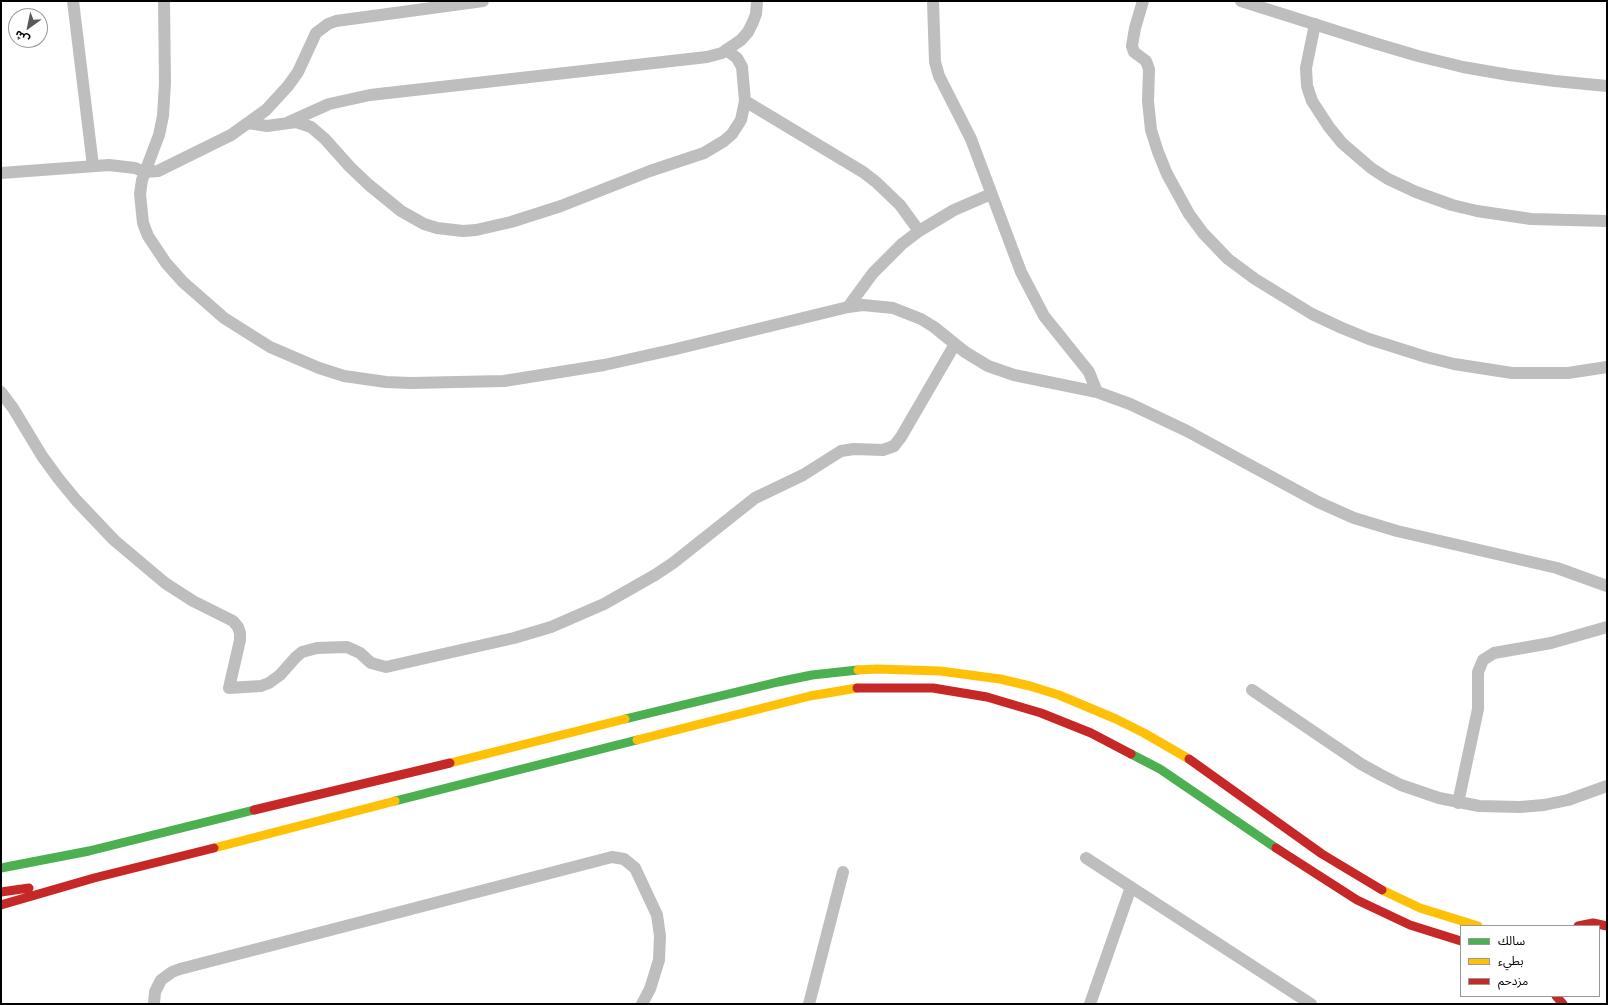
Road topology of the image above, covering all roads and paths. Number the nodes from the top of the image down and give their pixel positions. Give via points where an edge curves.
1 (73, 1) edge
2 (164, 1) edge
3 (482, 1) edge
4 (757, 1) edge
5 (933, 1) edge
6 (1143, 1) edge
7 (1241, 1) edge
8 (1315, 24) junction
9 (726, 50) junction
10 (1607, 86) edge
11 (745, 101) junction
12 (289, 122) junction
13 (248, 123) junction
14 (93, 166) junction
15 (145, 172) junction
16 (1, 173) edge
17 (991, 194) junction
18 (1607, 221) edge
19 (919, 231) junction
20 (848, 307) junction
21 (955, 344) junction
22 (1607, 367) edge
23 (1, 392) edge
24 (1097, 392) junction
25 (1607, 586) edge
26 (1607, 627) edge
27 (1252, 690) dead end
28 (1607, 786) edge
29 (1458, 803) junction
30 (1086, 858) dead end
31 (1, 868) edge
32 (843, 872) dead end
33 (1131, 887) junction
34 (54, 889) junction
35 (1, 892) edge
36 (1, 905) edge
37 (1475, 925) edge
38 (1583, 925) edge
39 (1607, 926) edge
40 (1460, 941) edge
41 (154, 1004) edge
42 (642, 1004) edge
43 (809, 1004) edge
44 (1090, 1004) edge
45 (1310, 1004) edge

1 - 14 street
2 - 15 street via 164,104 158,135
3 - 13 street via 328,24 316,33 298,72 288,86 266,110
4 - 9 street via 756,14 748,32
5 - 17 street via 935,62 939,76 971,139
6 - 22 street via 1132,46 1134,52 1146,61 1149,69 1148,101 1151,130 1158,152 1166,174 1189,214 1228,259 1260,283 1312,314 1404,351 1454,364 1512,373 1568,373
7 - 8 street
8 - 10 street via 1463,67 1555,82
8 - 18 street via 1306,68 1307,86 1312,101 1342,143 1388,179 1452,205 1477,211 1531,220
9 - 11 street via 737,58 742,67
9 - 12 street via 707,57 370,95 329,104
11 - 12 street via 741,120 732,134 724,142 704,153 531,216 489,228 463,231 424,224 401,211 364,180 318,132 304,124
11 - 19 street via 863,172 900,205
12 - 13 street via 267,126
13 - 15 street via 213,144 158,171
14 - 15 street via 122,166
14 - 16 street
15 - 20 street via 140,194 143,223 155,249 183,282 224,318 270,347 319,368 364,380 411,383 519,379 604,365
17 - 19 street via 954,210
17 - 24 street via 1032,294 1044,316 1083,362
19 - 20 street via 873,273
20 - 21 street via 878,306 908,313 934,326
21 - 23 street via 894,446 882,450 841,451 803,475 755,498 667,567 604,604 551,627 514,638 386,667 371,663 354,649 347,647 317,648 302,652 269,683 235,688 228,688 240,640 238,627 233,621 193,601 166,582 139,562 99,525 58,478
21 - 24 street via 976,359 1001,371
24 - 25 street via 1150,412 1318,502 1354,518 1397,532 1558,568
26 - 29 street via 1551,643 1494,653 1483,660 1478,672 1478,709
27 - 29 street via 1381,775 1420,792
28 - 29 street via 1568,800 1544,805 1500,807
30 - 33 street
31 - 37 street via 89,855 778,682 843,671 940,671 1030,686 1116,719 1190,760 1322,854 1375,887 1420,908
32 - 43 street
33 - 44 street
33 - 45 street
34 - 35 street via 28,888
34 - 36 street
34 - 40 street via 94,874 810,696 855,688 933,688 987,697 1042,713 1091,733 1160,769 1357,900 1410,925
38 - 39 street via 1593,923
41 - 42 street via 155,992 161,980 180,969 612,857 624,859 635,868 658,924 661,948 659,960 650,989

